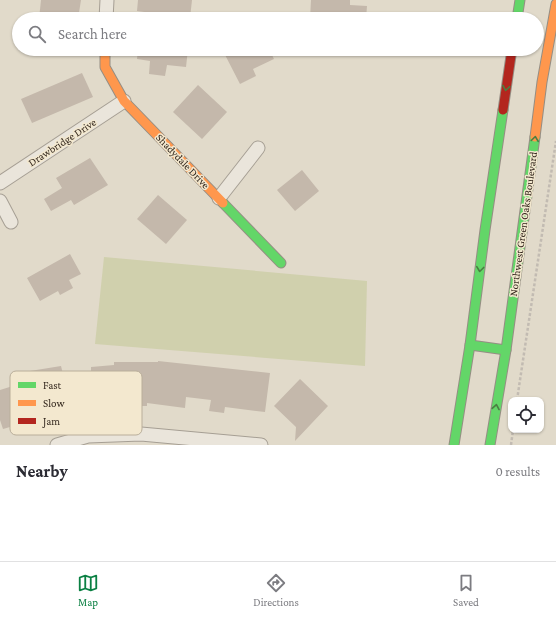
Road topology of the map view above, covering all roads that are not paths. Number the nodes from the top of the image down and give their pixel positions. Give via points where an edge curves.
1 (107, 0) edge
2 (520, 0) edge
3 (556, 4) edge
4 (106, 12) edge
5 (518, 12) edge
6 (105, 56) edge
7 (511, 56) edge
8 (124, 101) junction
9 (258, 148) dead end
10 (0, 183) edge
11 (219, 198) junction
12 (0, 201) edge
13 (11, 222) dead end
14 (281, 263) dead end
15 (470, 345) junction
16 (506, 350) junction
17 (142, 434) edge
18 (114, 435) edge
19 (57, 445) edge
20 (262, 445) edge
21 (454, 445) edge
22 (490, 445) edge

1 - 4 street
2 - 5 main road
16 -> 3 main road, Northwest Green Oaks Boulevard via 542,82
6 - 8 main road, Shadydale Drive via 105,68
7 -> 15 main road
8 - 10 street, Drawbridge Drive
8 - 11 main road, Shadydale Drive
9 - 11 street
11 - 14 main road, Shadydale Drive
12 - 13 street
15 - 16 main road
15 - 21 main road
22 -> 16 main road, Northwest Green Oaks Boulevard
17 - 20 street
18 - 19 street via 88,436

